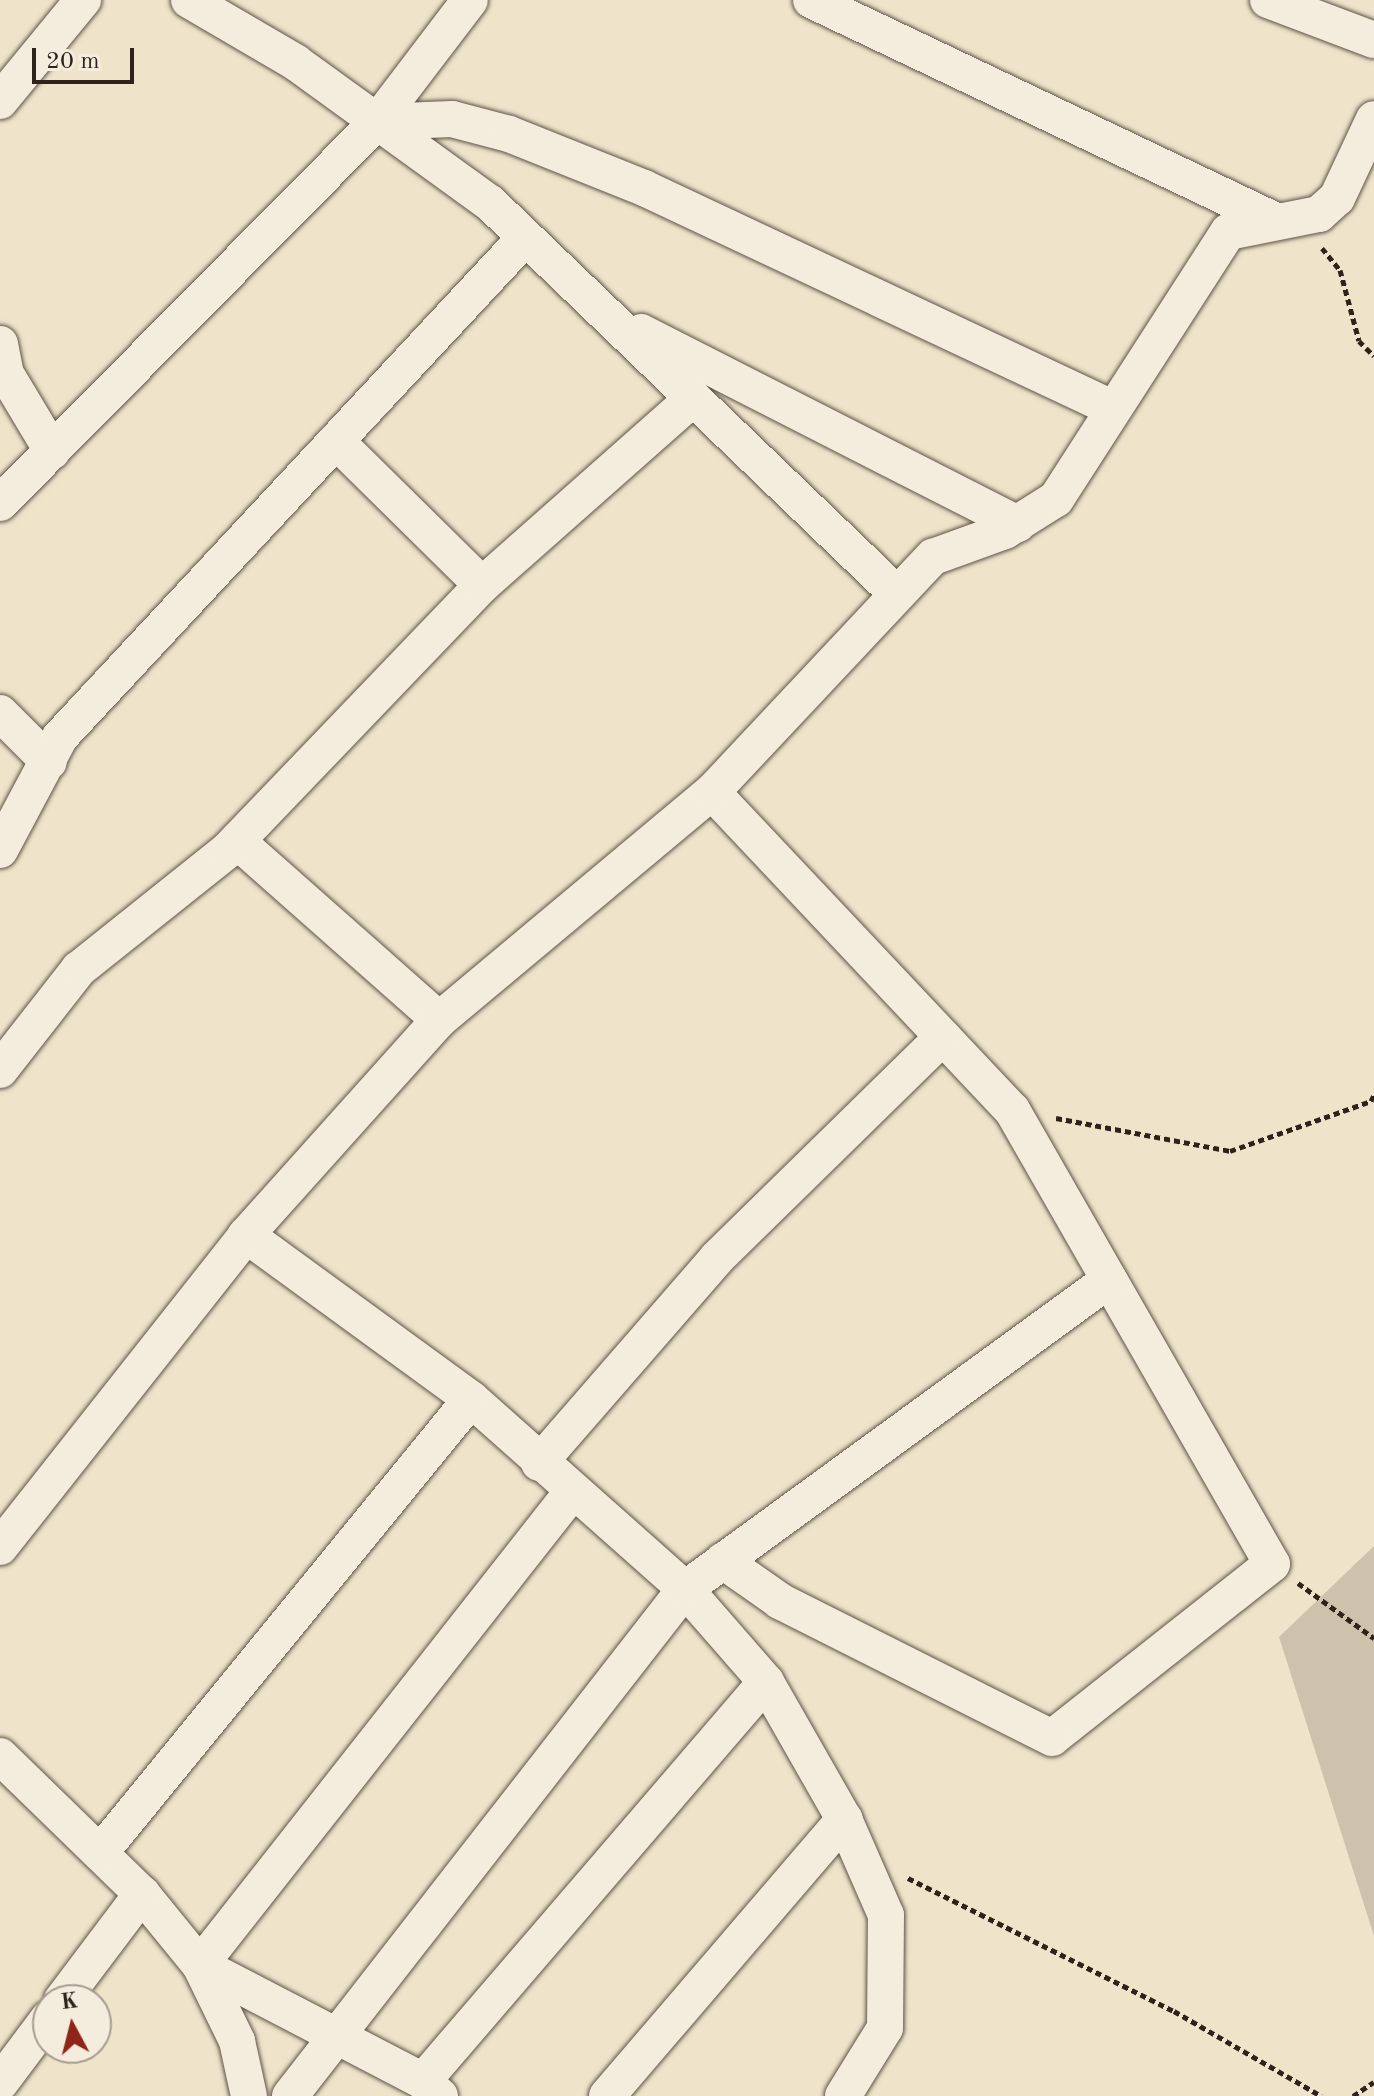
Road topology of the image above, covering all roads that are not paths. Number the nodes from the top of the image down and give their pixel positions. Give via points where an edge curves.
1 (83, 0) edge
2 (189, 0) edge
3 (470, 0) edge
4 (1268, 0) edge
5 (814, 1) edge
6 (1374, 40) edge
7 (0, 101) edge
8 (1374, 119) edge
9 (377, 122) junction
10 (1285, 219) junction
11 (526, 237) junction
12 (607, 315) junction
13 (0, 344) edge
14 (693, 398) junction
15 (1114, 409) junction
16 (336, 441) junction
17 (52, 451) junction
18 (0, 503) edge
19 (1018, 524) junction
20 (482, 585) junction
21 (896, 593) junction
22 (0, 713) edge
23 (49, 762) junction
24 (712, 792) junction
25 (237, 841) junction
26 (0, 850) edge
27 (439, 1020) junction
28 (943, 1037) junction
29 (0, 1070) edge
30 (246, 1235) junction
31 (1109, 1280) junction
32 (471, 1399) junction
33 (539, 1463) junction
34 (572, 1492) junction
35 (0, 1547) edge
36 (723, 1561) junction
37 (685, 1589) junction
38 (766, 1682) junction
39 (0, 1756) edge
40 (844, 1819) junction
41 (100, 1853) junction
42 (142, 1894) junction
43 (200, 1965) junction
44 (74, 1984) edge
45 (333, 2034) junction
46 (32, 2040) edge
47 (0, 2083) edge
48 (432, 2089) edge
49 (249, 2096) edge
50 (290, 2096) edge
51 (607, 2096) edge
52 (843, 2096) edge

1 - 7 street
2 - 9 street via 295,62
3 - 9 street
4 - 6 street
5 - 10 street
8 - 10 street via 1337,198 1319,214
9 - 11 street via 490,203
9 - 15 street via 452,119 509,134 644,188
9 - 17 street
10 - 15 street via 1228,232
11 - 12 street
11 - 16 street
12 - 14 street
12 - 19 street
13 - 17 street via 6,374
14 - 20 street
14 - 21 street
15 - 19 street via 1056,499
16 - 20 street
16 - 23 street via 60,737
17 - 18 street
19 - 21 street via 933,557
20 - 25 street
21 - 24 street
22 - 23 street
23 - 26 street
24 - 27 street
24 - 28 street
25 - 27 street
25 - 29 street via 79,969
27 - 30 street
28 - 31 street via 1012,1110
28 - 33 street via 717,1258
30 - 32 street
30 - 35 street
31 - 36 street
31 - 36 street via 1272,1564 1052,1738 780,1601
32 - 33 street
32 - 41 street
33 - 34 street
34 - 37 street
34 - 43 street
36 - 37 street
37 - 38 street
37 - 45 street
38 - 40 street
38 - 48 street
39 - 41 street
40 - 51 street
40 - 52 street via 886,1915 885,2028
41 - 42 street
42 - 43 street
42 - 44 street
43 - 45 street
43 - 49 street via 237,2041
45 - 48 street
45 - 50 street
46 - 47 street

